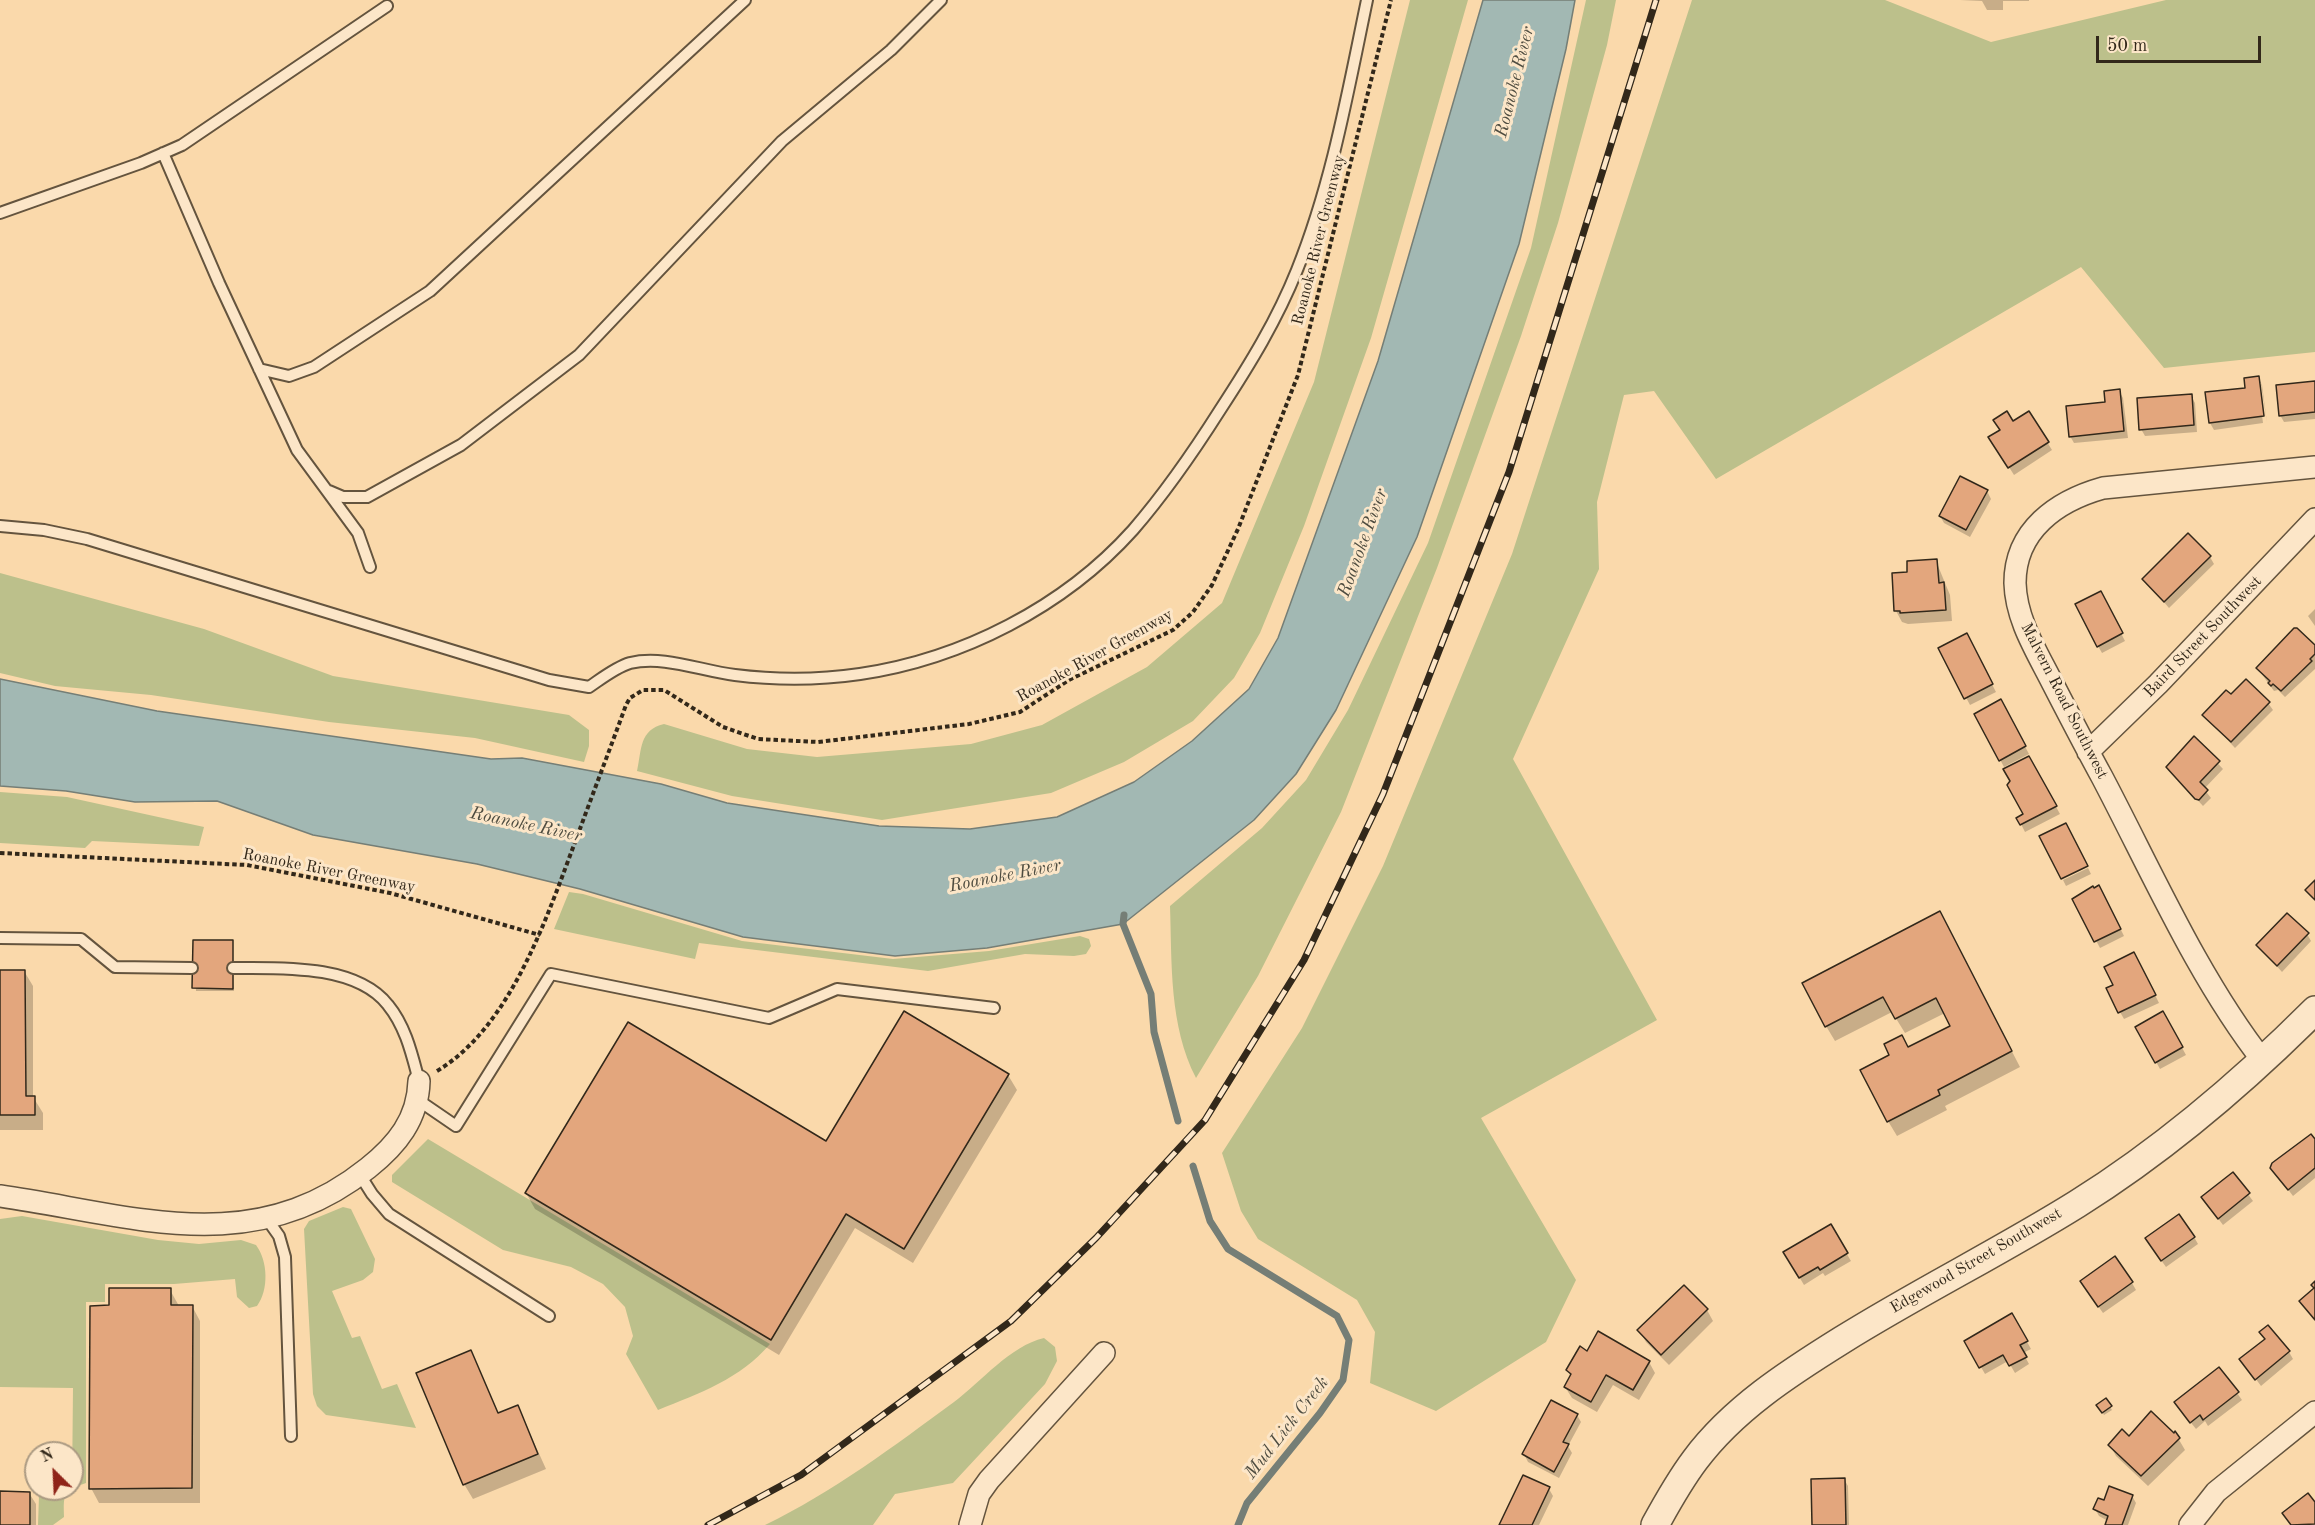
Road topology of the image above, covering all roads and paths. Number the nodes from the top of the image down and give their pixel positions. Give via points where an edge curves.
1 (745, 0) edge
2 (941, 0) edge
3 (1368, 0) edge
4 (1391, 0) edge
5 (387, 6) dead end
6 (163, 153) junction
7 (0, 213) edge
8 (259, 369) junction
9 (2315, 467) edge
10 (329, 491) junction
11 (2315, 519) edge
12 (0, 526) edge
13 (370, 567) dead end
14 (2088, 752) junction
15 (0, 853) edge
16 (540, 934) junction
17 (0, 938) edge
18 (192, 968) dead end
19 (233, 968) dead end
20 (994, 1008) dead end
21 (2315, 1010) edge
22 (2263, 1060) junction
23 (419, 1091) junction
24 (360, 1175) junction
25 (0, 1196) edge
26 (267, 1219) junction
27 (549, 1316) dead end
28 (1104, 1353) dead end
29 (2315, 1412) edge
30 (291, 1436) dead end
31 (970, 1525) edge
32 (1655, 1525) edge
33 (2190, 1525) edge

1 - 8 lane via 429,291 314,367 289,376
2 - 10 lane via 891,50 782,141 579,355 461,445 367,497 343,497
3 - 12 lane via 1322,199 1275,321 1248,367 1191,454 1133,530 1102,560 1039,608 953,650 860,674 811,678 739,676 660,660 628,663 589,687 549,680 87,539
4 - 16 path, Roanoke River Greenway via 1298,375 1238,529 1212,585 1193,612 1173,630 1069,680 1020,712 969,724 818,742 758,739 723,727 676,695 651,688 630,698
5 - 6 lane via 220,121
6 - 7 lane
6 - 8 lane
8 - 10 lane via 297,450
9 - 14 street, Malvern Road Southwest via 2103,488 2080,494 2052,510 2025,540 2015,582 2018,606 2025,628
10 - 13 lane via 358,533
11 - 14 street, Baird Street Southwest via 2183,659
14 - 22 street, Malvern Road Southwest via 2221,1001
15 - 16 path, Roanoke River Greenway via 247,865 390,893
16 - 23 path, Roanoke River Greenway via 482,1034
17 - 18 lane via 81,939 115,967
19 - 23 lane via 320,971 362,983 388,1004 407,1037
20 - 23 lane via 837,989 770,1018 551,974 456,1126
21 - 22 street, Edgewood Street Southwest
22 - 32 street, Edgewood Street Southwest via 2148,1155 2077,1204 1880,1316 1765,1391 1696,1458
23 - 24 street via 408,1127 386,1154
24 - 26 street via 307,1205
24 - 27 lane via 389,1214
25 - 26 street via 191,1226
26 - 30 lane via 279,1236 285,1257
28 - 31 street via 989,1480
29 - 33 street via 2216,1492

